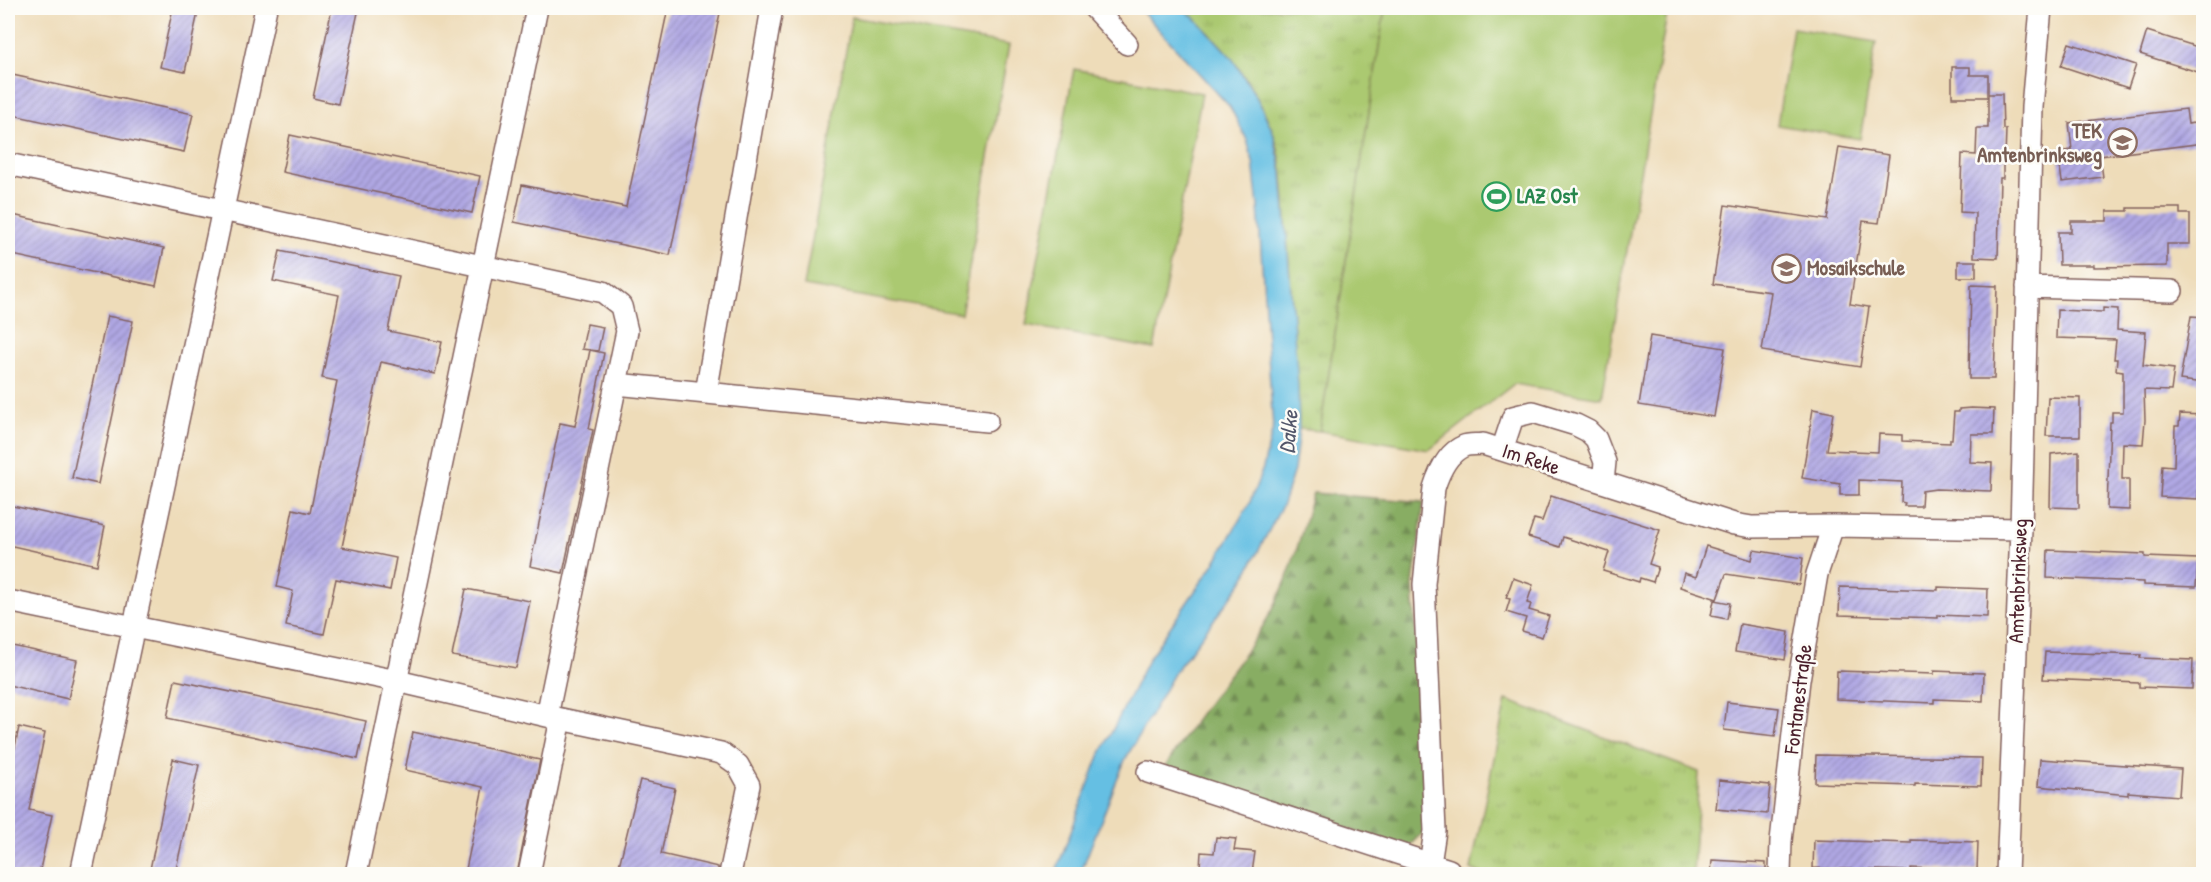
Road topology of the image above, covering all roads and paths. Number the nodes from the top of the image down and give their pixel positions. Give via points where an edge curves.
1 (266, 8) edge
2 (537, 8) edge
3 (772, 8) edge
4 (1094, 8) edge
5 (2041, 8) edge
6 (1127, 44) dead end
7 (8, 164) edge
8 (222, 209) junction
9 (484, 266) junction
10 (2027, 287) junction
11 (2172, 291) dead end
12 (616, 384) junction
13 (706, 393) junction
14 (987, 422) dead end
15 (1502, 450) junction
16 (1603, 482) junction
17 (1833, 526) junction
18 (2020, 529) junction
19 (8, 601) edge
20 (134, 626) junction
21 (397, 681) junction
22 (554, 718) junction
23 (1148, 772) dead end
24 (1430, 864) junction
25 (81, 874) edge
26 (356, 874) edge
27 (530, 874) edge
28 (730, 874) edge
29 (1451, 874) edge
30 (1780, 874) edge
31 (2007, 874) edge

1 - 8 street
2 - 9 street
3 - 13 street
4 - 6 street
5 - 10 street, Amtenbrinksweg via 2032,106
7 - 8 street
8 - 9 street
8 - 20 street
9 - 12 street via 603,292 621,306 627,331
9 - 21 street
10 - 11 street
10 - 18 street, Amtenbrinksweg
12 - 13 street
12 - 22 street
13 - 14 street
15 - 16 street, Im Reke
15 - 16 street via 1512,417 1533,412 1576,425 1596,439 1605,462
15 - 24 street, Im Reke via 1483,444 1464,446 1451,455 1438,473 1434,488 1424,584 1435,831
16 - 17 street, Im Reke via 1734,524
17 - 18 street, Im Reke
17 - 30 street, Fontanestraße via 1816,574 1799,680
18 - 31 street, Amtenbrinksweg
19 - 20 street
20 - 21 street
20 - 25 street
21 - 22 street
21 - 26 street
22 - 27 street
22 - 28 street via 721,753 738,765 748,785
23 - 24 street
24 - 29 street

